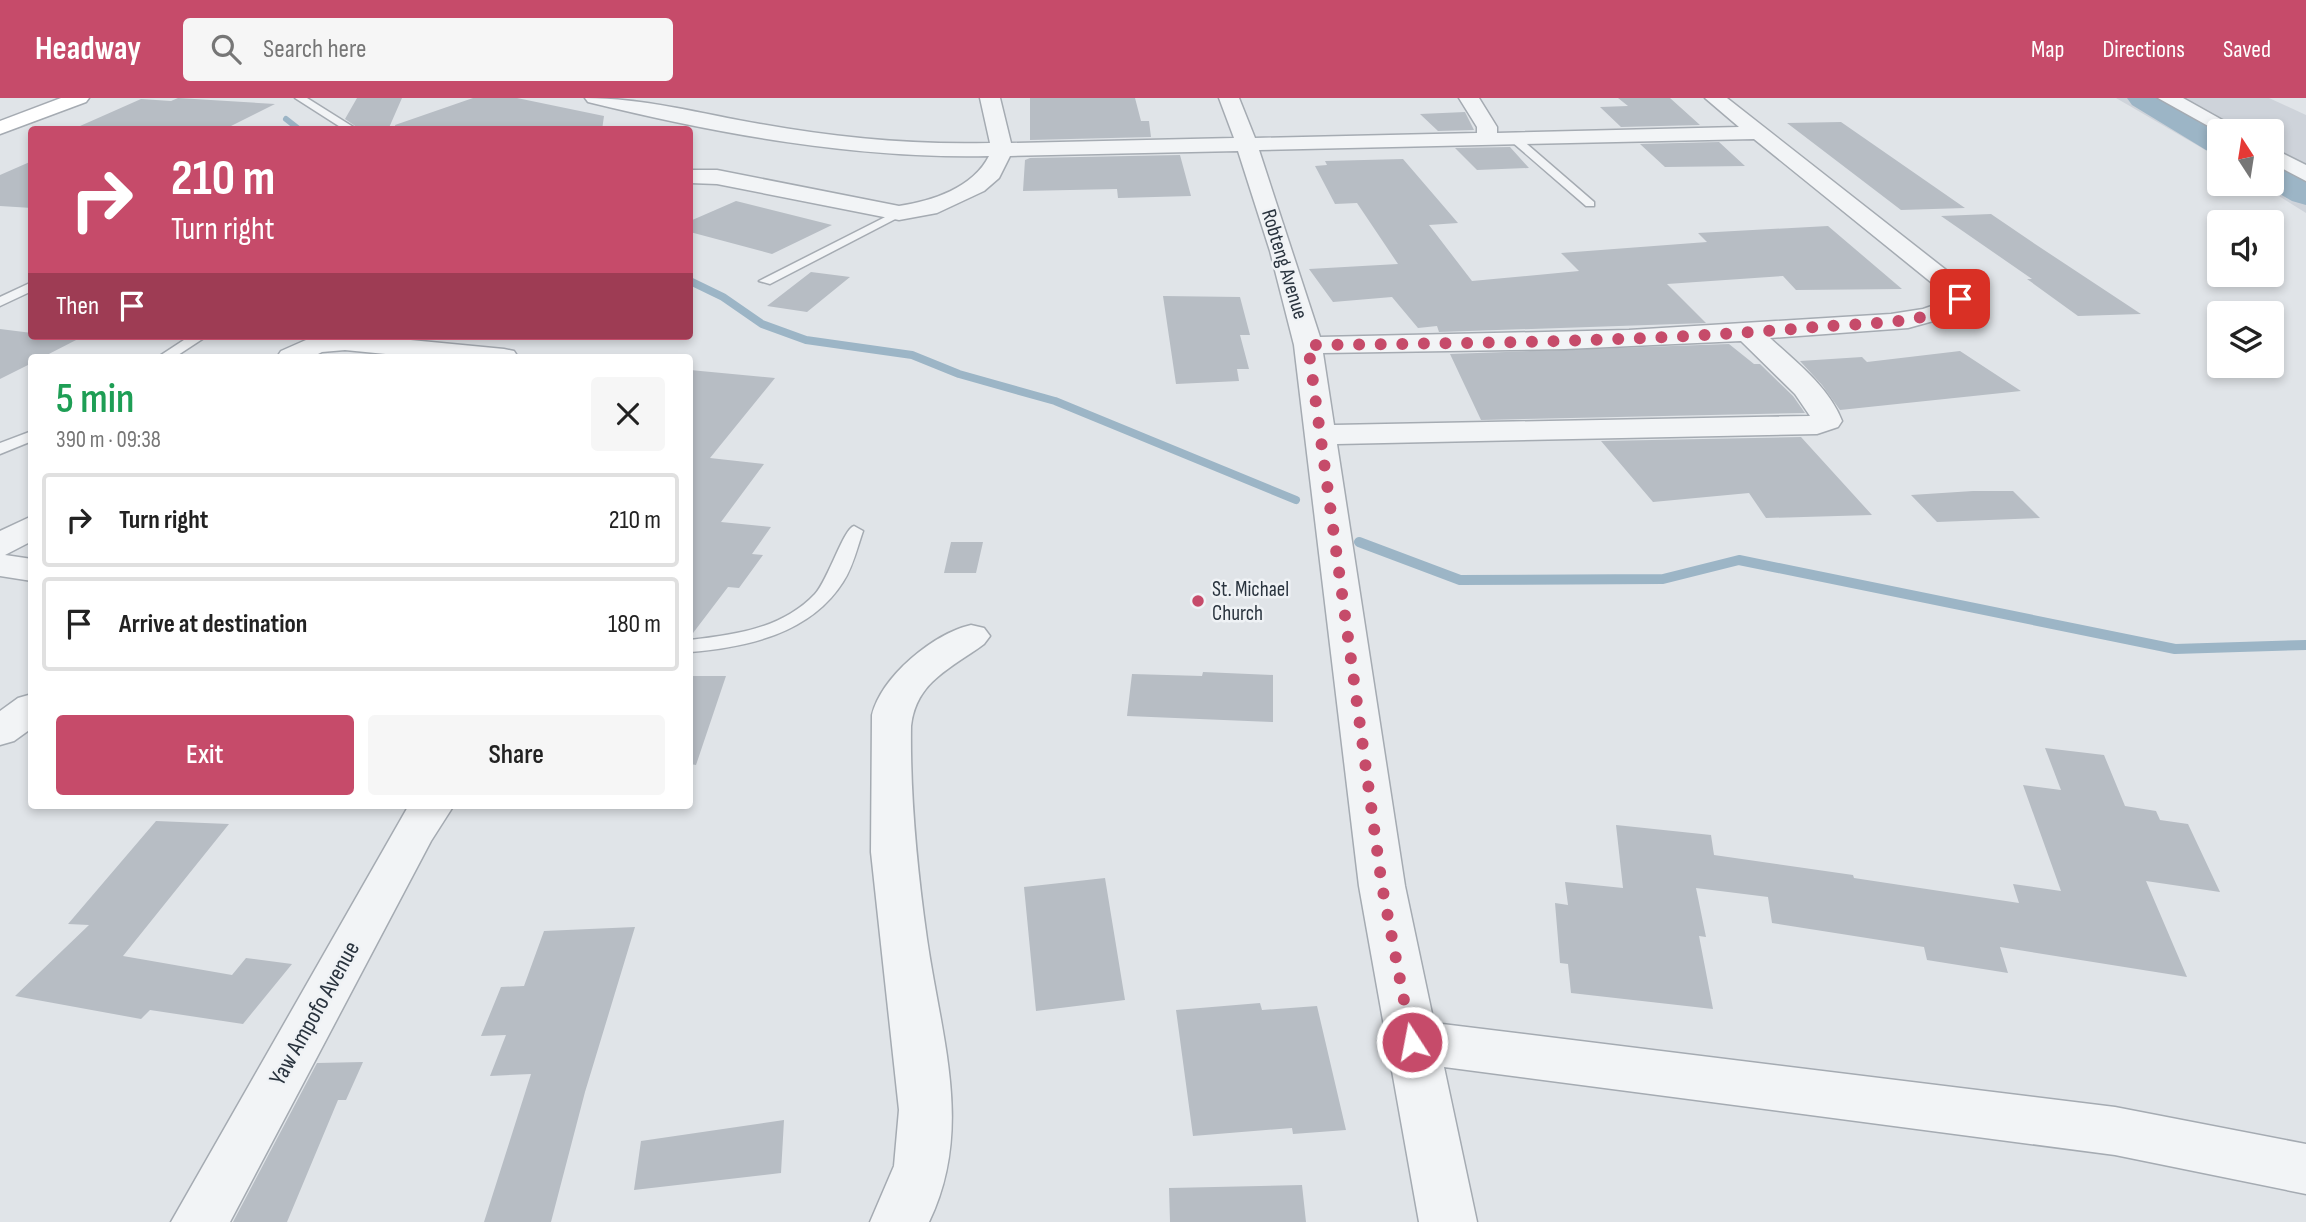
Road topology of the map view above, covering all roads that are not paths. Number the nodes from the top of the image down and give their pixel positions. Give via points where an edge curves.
1 (79, 98) edge
2 (300, 98) edge
3 (595, 98) edge
4 (990, 98) edge
5 (1228, 98) edge
6 (1469, 98) edge
7 (1715, 98) edge
8 (2168, 98) edge
9 (713, 103) dead end
10 (684, 116) junction
11 (2209, 119) edge
12 (347, 126) edge
13 (0, 128) edge
14 (1758, 133) junction
15 (1517, 140) junction
16 (1488, 141) junction
17 (1248, 145) junction
18 (1002, 151) junction
19 (2284, 161) edge
20 (2306, 174) edge
21 (693, 176) edge
22 (1590, 204) dead end
23 (899, 213) junction
24 (765, 281) dead end
25 (28, 288) edge
26 (0, 302) edge
27 (1749, 333) junction
28 (193, 340) edge
29 (1308, 345) junction
30 (170, 354) edge
31 (297, 354) edge
32 (472, 354) edge
33 (1318, 435) junction
34 (28, 437) edge
35 (0, 449) edge
36 (28, 529) edge
37 (854, 531) dead end
38 (0, 547) edge
39 (0, 565) edge
40 (28, 569) edge
41 (971, 636) dead end
42 (693, 646) edge
43 (28, 710) edge
44 (0, 732) edge
45 (429, 809) edge
46 (1412, 1042) junction
47 (2306, 1169) edge
48 (200, 1222) edge
49 (899, 1222) edge
50 (1448, 1222) edge

1 - 13 main road
2 - 12 lane
3 - 10 street
4 - 18 street
5 - 17 street, Robteng Avenue
6 - 16 street via 1487,127
7 - 14 street
8 - 11 street
9 - 10 street
10 - 18 street via 901,149
14 - 15 street
14 - 27 street via 1946,282 1960,299 1957,306 1921,317
15 - 16 street
15 - 22 lane
16 - 17 street
17 - 18 street
17 - 29 street, Robteng Avenue
18 - 23 street via 991,173 976,186 929,208
19 - 20 street
21 - 23 street
23 - 24 lane
25 - 26 lane
27 - 29 street
27 - 33 street via 1814,399 1827,421 1787,426
28 - 30 lane
29 - 33 street, Robteng Avenue
31 - 32 street via 316,344 345,342
33 - 46 street, Robteng Avenue via 1382,886
34 - 35 lane
36 - 38 street
37 - 42 lane via 834,582 783,628
39 - 40 street
41 - 49 street via 904,687 892,712 890,829 911,1005 926,1087 926,1142 910,1204
43 - 44 street
45 - 48 street, Yaw Ampofo Avenue
46 - 47 street via 2115,1131
46 - 50 street, Robteng Avenue

